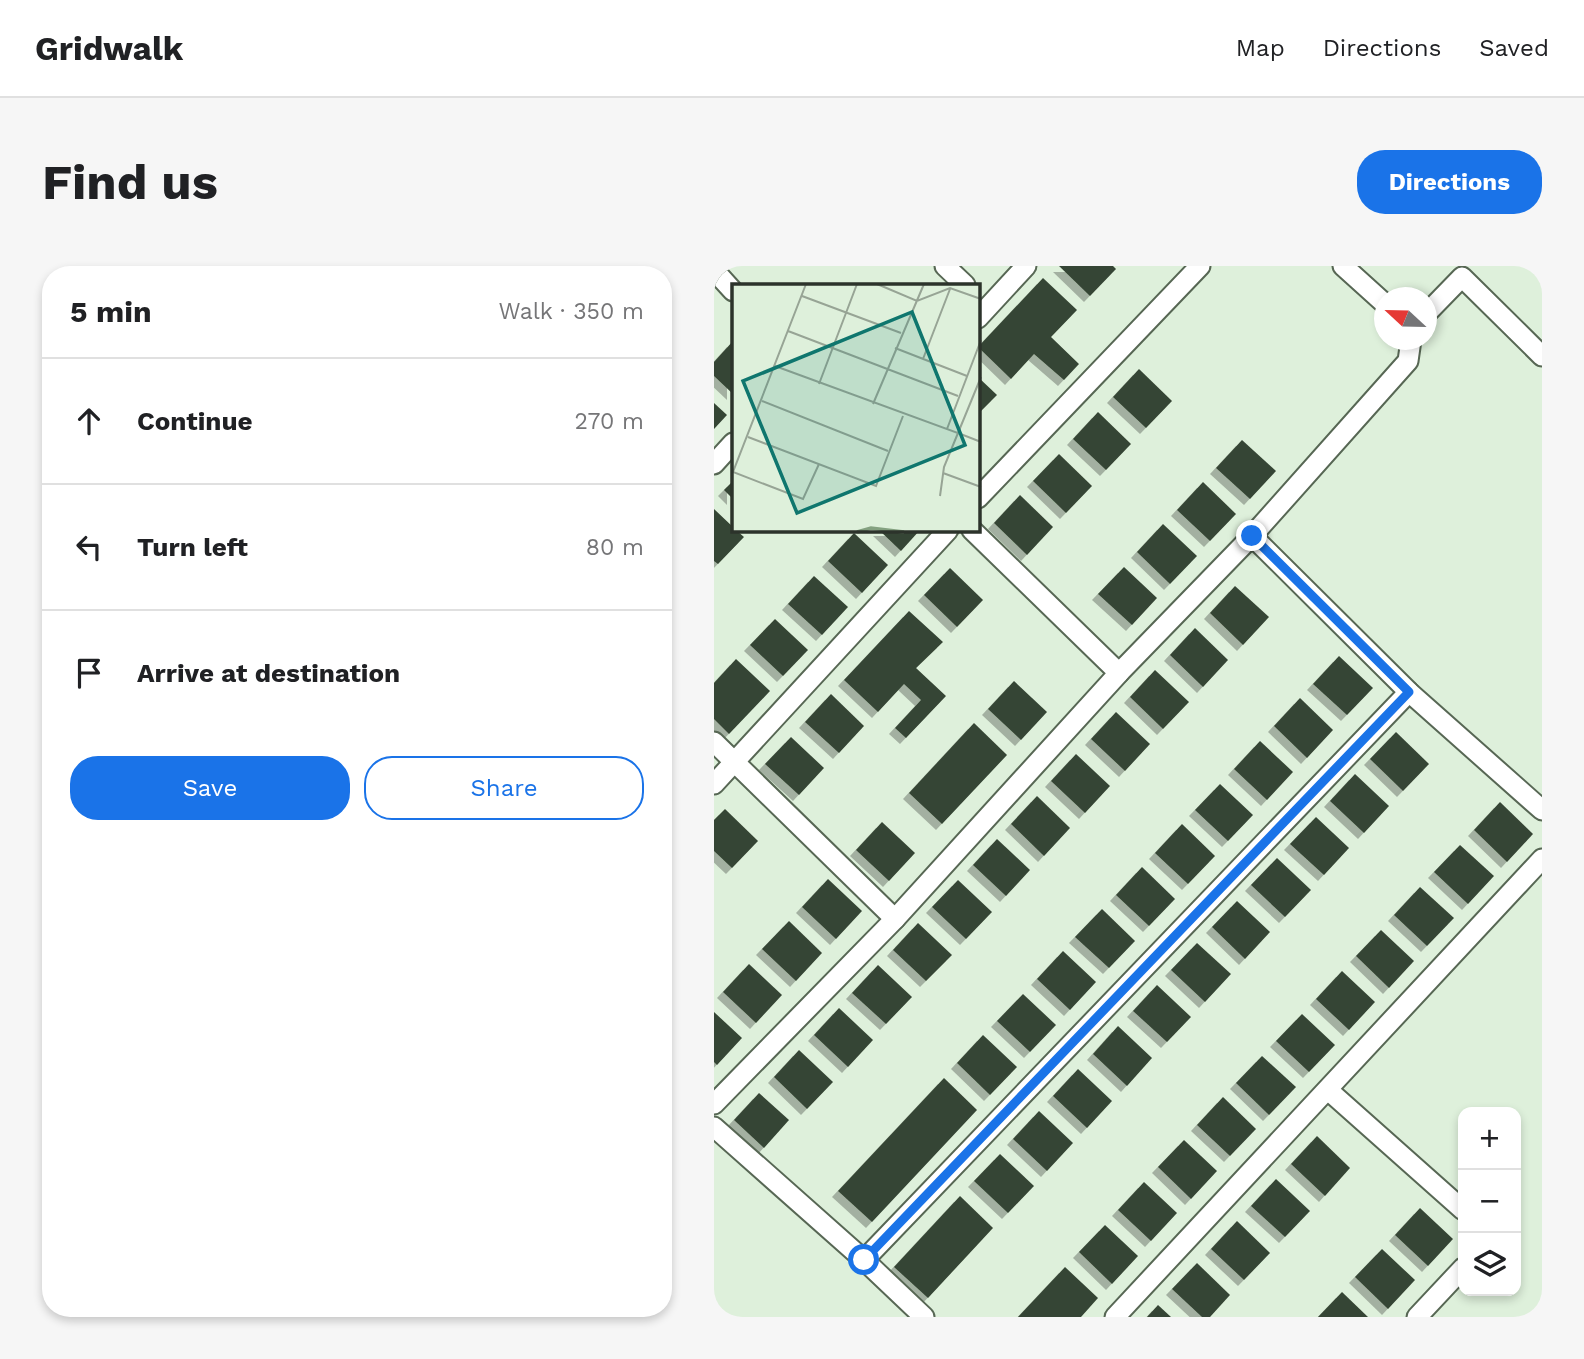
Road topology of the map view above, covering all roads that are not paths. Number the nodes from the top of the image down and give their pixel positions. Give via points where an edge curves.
1 (945, 266) edge
2 (1026, 266) edge
3 (1200, 266) edge
4 (1343, 266) edge
5 (714, 270) edge
6 (1461, 270) edge
7 (964, 284) edge
8 (732, 290) edge
9 (1374, 294) edge
10 (1437, 300) edge
11 (982, 307) edge
12 (1410, 350) edge
13 (1542, 356) edge
14 (732, 444) edge
15 (714, 464) edge
16 (980, 496) edge
17 (946, 532) edge
18 (974, 532) edge
19 (1252, 536) junction
20 (1119, 673) junction
21 (1409, 692) junction
22 (714, 742) edge
23 (735, 761) junction
24 (714, 784) edge
25 (1542, 810) edge
26 (1542, 859) edge
27 (895, 919) junction
28 (1328, 1090) junction
29 (714, 1104) edge
30 (714, 1127) edge
31 (1458, 1206) edge
32 (864, 1260) junction
33 (1458, 1273) edge
34 (924, 1317) edge
35 (1115, 1317) edge
36 (1417, 1317) edge

1 - 7 street
2 - 11 street
3 - 16 street
4 - 9 street
5 - 8 street
6 - 10 street
6 - 13 street
12 - 19 street via 1408,361
14 - 15 street
17 - 23 street
18 - 20 street
19 - 20 street
19 - 21 street
20 - 27 street
21 - 25 street
21 - 32 street
22 - 23 street
23 - 24 street
23 - 27 street
26 - 28 street
27 - 29 street
28 - 31 street
28 - 35 street
30 - 32 street
32 - 34 street
33 - 36 street

